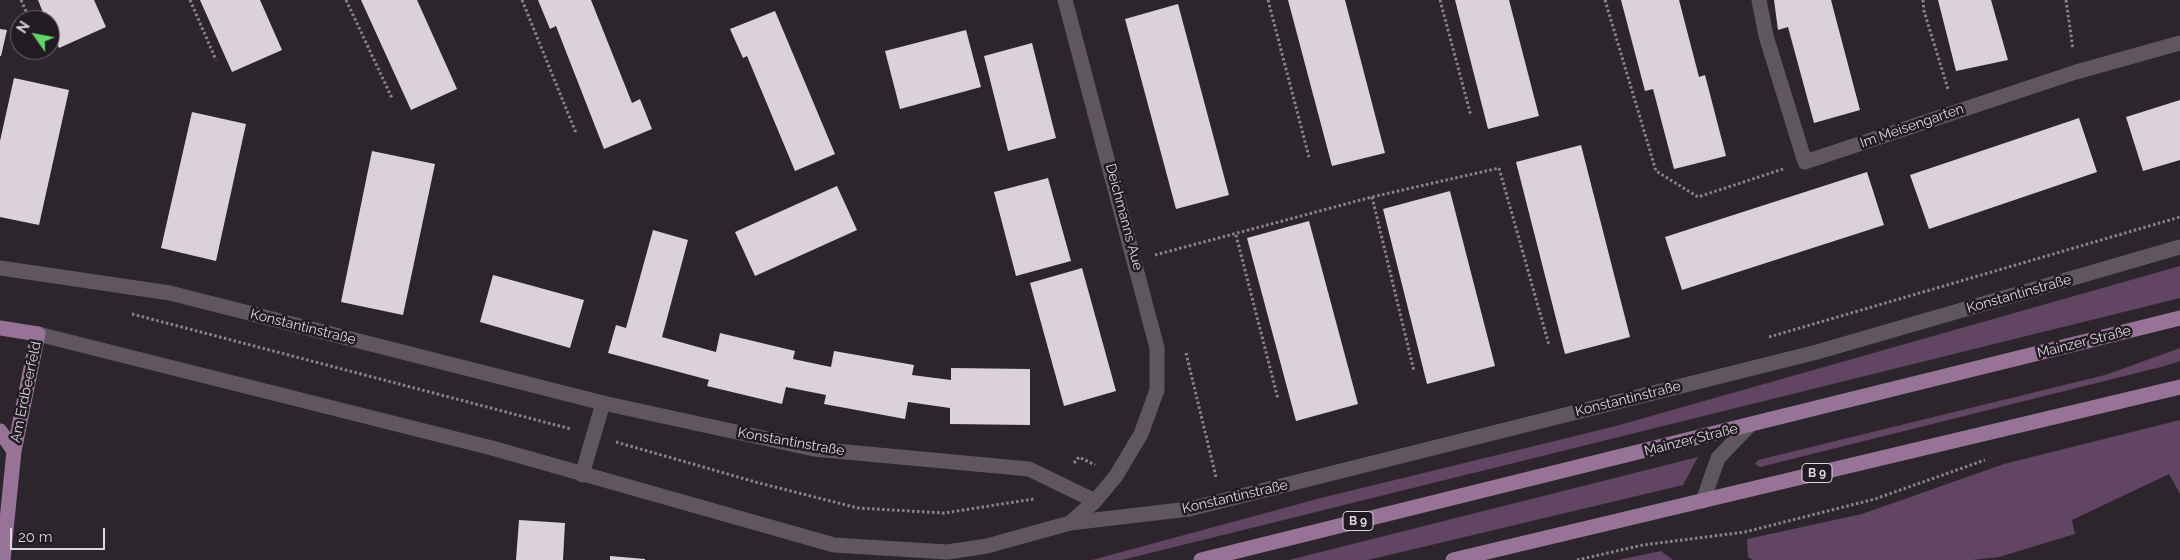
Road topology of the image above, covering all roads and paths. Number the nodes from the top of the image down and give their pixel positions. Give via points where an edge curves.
1 (190, 0) edge
2 (346, 0) edge
3 (522, 0) edge
4 (1065, 0) edge
5 (1268, 0) edge
6 (1440, 0) edge
7 (1604, 0) edge
8 (1759, 0) edge
9 (1923, 0) edge
10 (2066, 0) edge
11 (2180, 42) edge
12 (216, 60) dead end
13 (2076, 72) junction
14 (392, 98) dead end
15 (1955, 111) junction
16 (1471, 116) dead end
17 (576, 133) dead end
18 (1309, 157) dead end
19 (1805, 162) junction
20 (1372, 197) junction
21 (2180, 217) edge
22 (1236, 235) junction
23 (2180, 247) edge
24 (1136, 260) junction
25 (0, 268) edge
26 (2180, 318) edge
27 (0, 328) edge
28 (38, 334) junction
29 (1767, 337) dead end
30 (1548, 345) dead end
31 (1186, 353) dead end
32 (1414, 371) dead end
33 (2180, 387) edge
34 (1278, 399) dead end
35 (603, 403) junction
36 (1749, 426) junction
37 (0, 431) edge
38 (1141, 434) joint
39 (14, 451) junction
40 (1992, 458) dead end
41 (1226, 474) dead end
42 (582, 475) junction
43 (1216, 477) junction
44 (1207, 479) dead end
45 (1095, 501) junction
46 (1703, 501) junction
47 (1070, 523) junction
48 (3, 560) edge
49 (1201, 560) edge
50 (1453, 560) edge
51 (1576, 560) edge

1 - 12 path
2 - 14 path
3 - 17 path
4 - 24 street, Deichmanns Aue
5 - 18 path
6 - 16 path
7 - 19 path via 1656,172 1698,197
8 - 19 street via 1766,36
9 - 15 path
10 - 13 path
11 - 13 street, Im Meisengarten
13 - 15 street, Im Meisengarten
15 - 19 street, Im Meisengarten
20 - 22 path
20 - 30 path via 1499,168
20 - 32 path
21 - 29 path
22 - 24 path
22 - 34 path
23 - 47 street, Konstantinstraße via 1817,352 1189,509
24 - 38 street, Deichmanns Aue via 1157,348 1157,390
25 - 35 street, Konstantinstraße via 170,293
26 - 36 main road, Mainzer Straße / B 9
27 - 28 main road, Konstantinstraße
28 - 39 main road, Am Erdbeerfeld
28 - 42 street, Konstantinstraße via 492,448
31 - 43 path
33 - 46 main road, B 9
35 - 42 street
35 - 45 street, Konstantinstraße via 814,449 1029,470
36 - 46 street via 1718,458
36 - 49 main road, Mainzer Straße / B 9
37 - 39 main road, Am Erdbeerfeld
38 - 45 street, Konstantinstraße via 1116,476
39 - 48 main road, Am Erdbeerfeld
40 - 51 path via 1875,499 1745,532 1643,545
41 - 43 path
42 - 47 street, Konstantinstraße via 834,545 946,552 988,546
43 - 44 path
45 - 47 street, Konstantinstraße
46 - 50 main road, B 9

